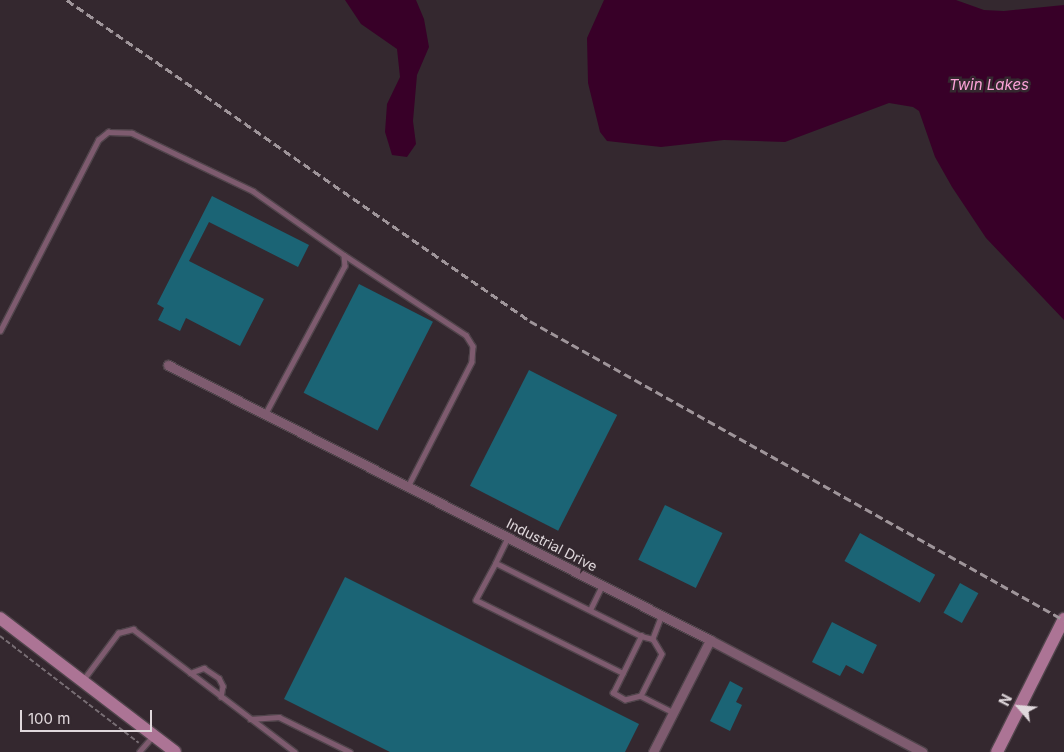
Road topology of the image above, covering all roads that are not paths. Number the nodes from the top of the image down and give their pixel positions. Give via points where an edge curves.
1 (344, 255) junction
2 (0, 331) edge
3 (168, 365) dead end
4 (265, 414) junction
5 (408, 487) junction
6 (508, 538) junction
7 (496, 563) junction
8 (602, 585) junction
9 (590, 610) junction
10 (662, 616) junction
11 (0, 618) edge
12 (1064, 619) edge
13 (641, 636) junction
14 (653, 639) junction
15 (710, 640) junction
16 (190, 673) junction
17 (623, 673) junction
18 (82, 681) junction
19 (642, 696) junction
20 (221, 697) junction
21 (673, 712) junction
22 (250, 719) junction
23 (153, 735) junction
24 (139, 752) edge
25 (175, 752) edge
26 (295, 752) edge
27 (350, 752) edge
28 (653, 752) edge
29 (922, 752) edge
30 (997, 752) edge

1 - 2 lane via 285,210 238,184 132,133 108,132 98,140
1 - 4 lane via 345,266
1 - 5 lane via 466,335 473,346 472,362
3 - 4 street, Industrial Drive
4 - 5 street, Industrial Drive
5 - 6 street, Industrial Drive
6 - 7 lane
6 - 8 street, Industrial Drive
7 - 9 lane
7 - 17 lane via 476,600
8 - 9 lane
8 - 10 street, Industrial Drive
9 - 13 lane
10 - 14 lane
10 - 15 street, Industrial Drive
11 - 18 street
12 - 30 street
13 - 14 lane
13 - 17 lane
14 - 19 lane via 662,654
15 - 21 street
15 - 29 street, Industrial Drive
16 - 18 lane via 133,629 125,630
16 - 20 lane
16 - 20 lane via 204,668 219,678 223,686
17 - 19 lane via 614,693 625,700
18 - 23 street
19 - 21 lane
20 - 22 lane
21 - 28 street
22 - 26 lane
22 - 27 lane via 279,717
23 - 24 lane
23 - 25 street

